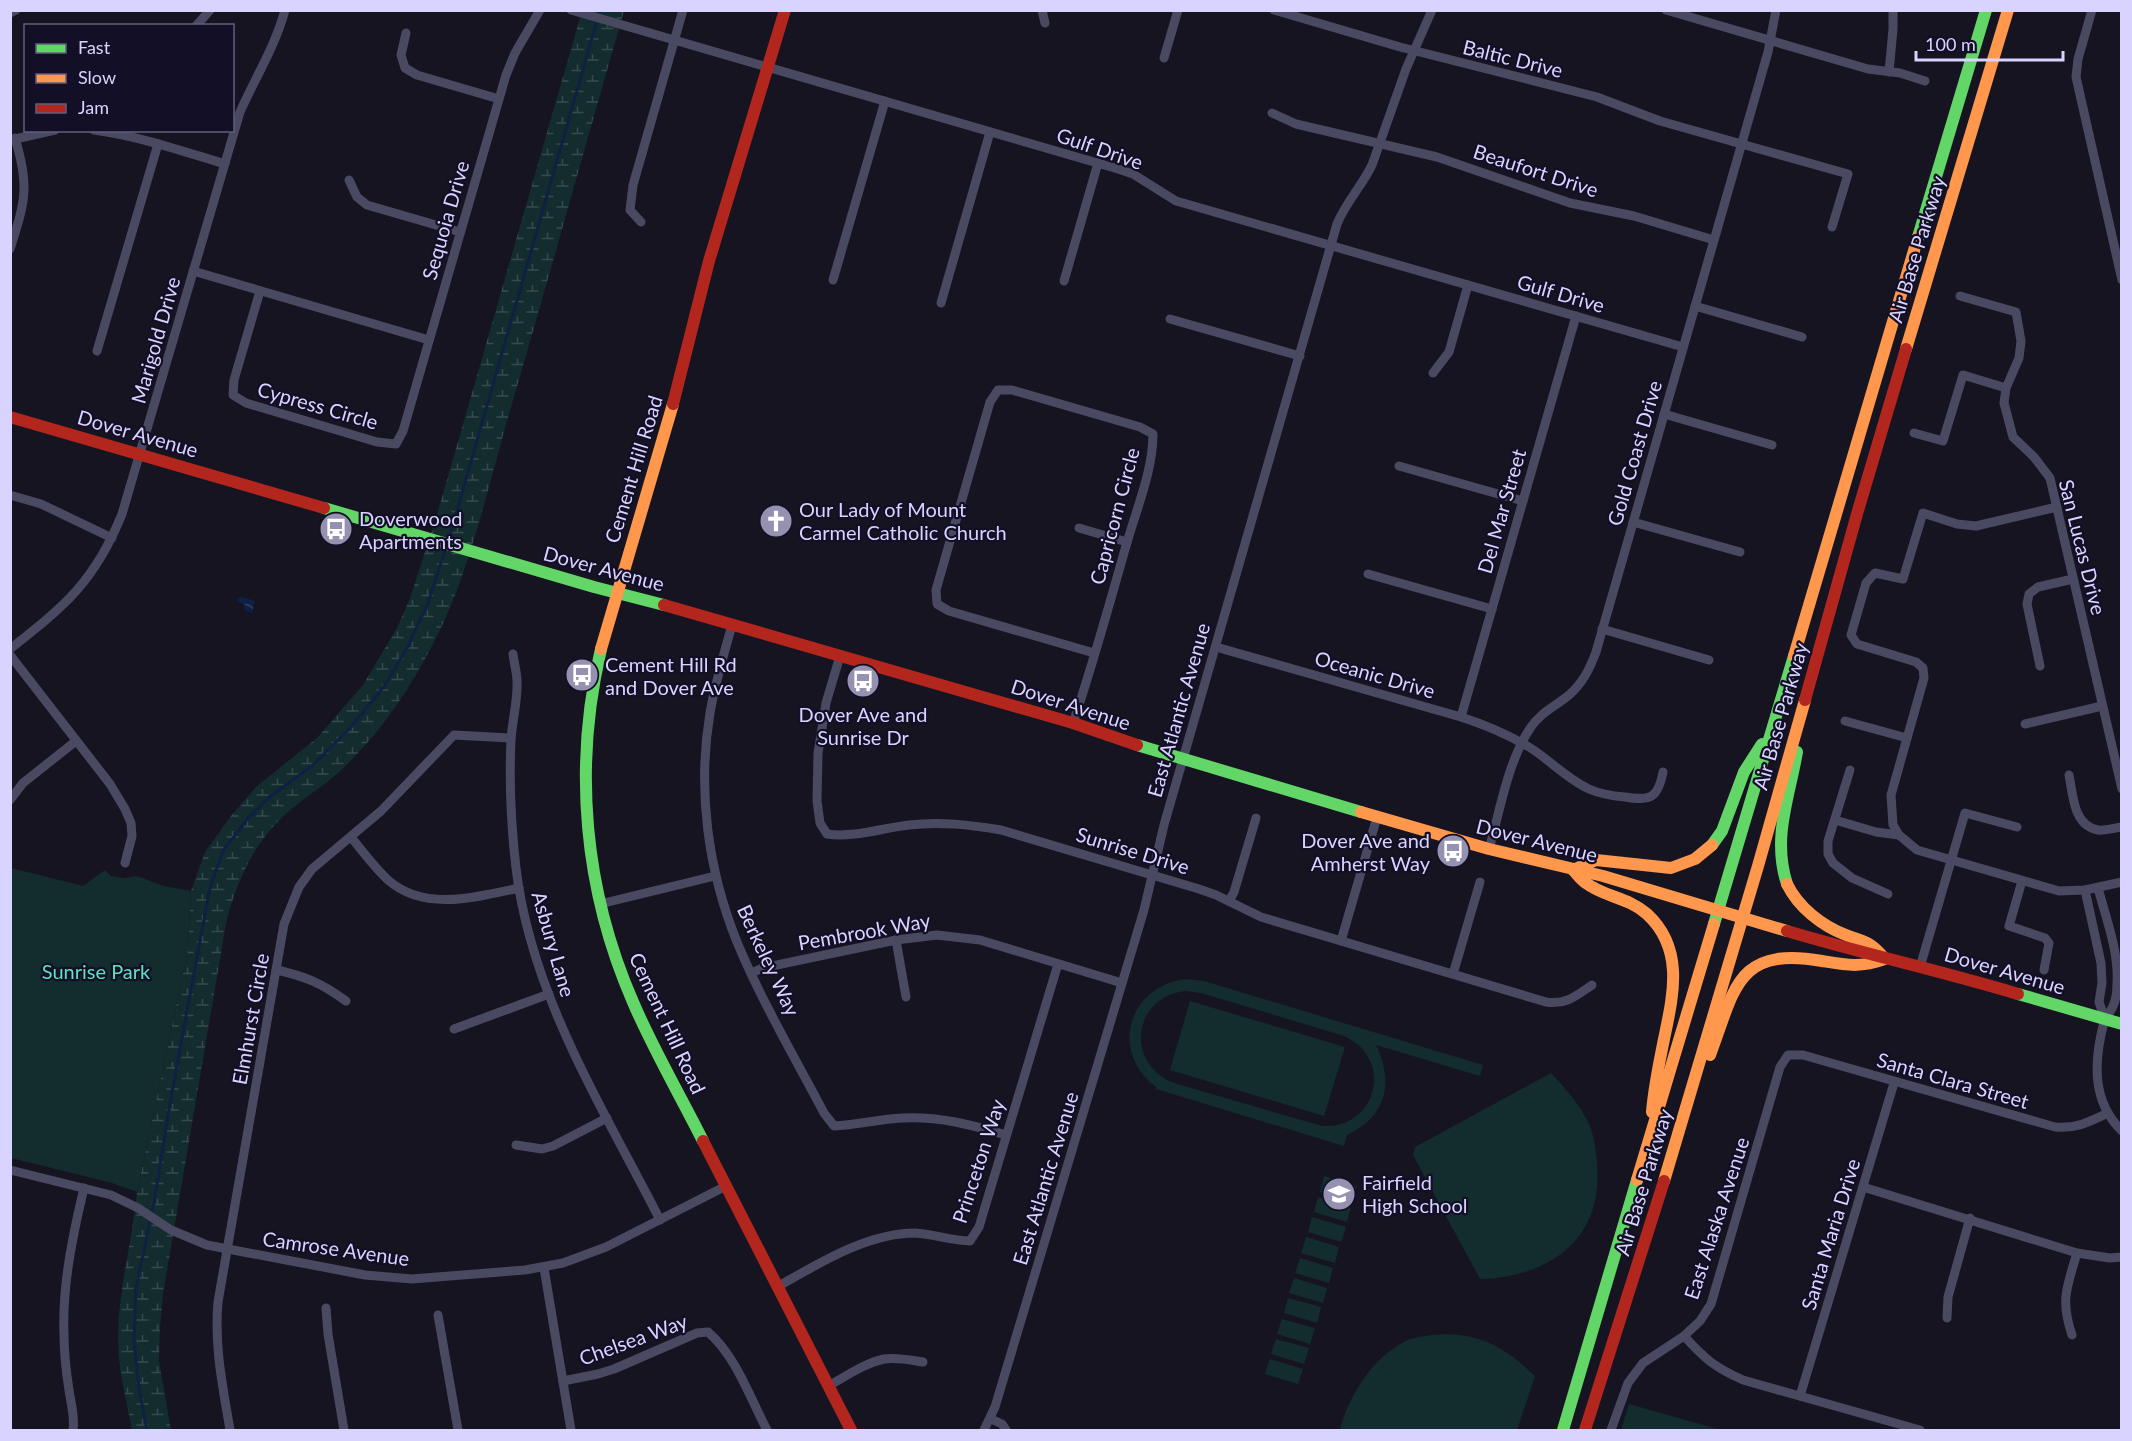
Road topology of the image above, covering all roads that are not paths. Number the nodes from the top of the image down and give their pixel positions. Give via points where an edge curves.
1 (16, 10) edge
2 (210, 10) edge
3 (285, 10) edge
4 (540, 10) edge
5 (571, 10) edge
6 (683, 10) edge
7 (785, 10) edge
8 (1042, 10) edge
9 (1178, 10) edge
10 (1274, 10) edge
11 (1432, 10) edge
12 (1666, 10) edge
13 (1776, 10) edge
14 (1893, 10) edge
15 (1986, 10) edge
16 (2008, 10) edge
17 (2092, 10) edge
18 (10, 13) edge
19 (1045, 23) dead end
20 (198, 24) edge
21 (406, 33) dead end
22 (675, 40) junction
23 (1770, 41) junction
24 (1414, 51) junction
25 (1164, 58) dead end
26 (767, 66) junction
27 (1889, 72) junction
28 (1925, 81) dead end
29 (499, 99) junction
30 (885, 101) junction
31 (1272, 113) dead end
32 (46, 132) edge
33 (106, 132) edge
34 (990, 132) junction
35 (13, 139) edge
36 (159, 144) junction
37 (1380, 144) junction
38 (1742, 144) junction
39 (225, 164) junction
40 (1098, 164) junction
41 (349, 180) dead end
42 (641, 222) dead end
43 (1833, 227) dead end
44 (460, 232) junction
45 (1714, 240) junction
46 (1331, 246) junction
47 (10, 249) edge
48 (193, 271) junction
49 (833, 280) dead end
50 (2121, 280) edge
51 (1064, 281) dead end
52 (1468, 285) junction
53 (260, 291) junction
54 (1960, 296) dead end
55 (941, 303) dead end
56 (1695, 306) junction
57 (1576, 316) junction
58 (1170, 319) dead end
59 (1803, 337) dead end
60 (429, 340) junction
61 (1683, 347) junction
62 (97, 351) dead end
63 (1300, 356) junction
64 (1433, 373) dead end
65 (2006, 388) junction
66 (1664, 414) junction
67 (10, 417) edge
68 (1914, 433) dead end
69 (396, 444) joint
70 (1772, 445) dead end
71 (140, 454) junction
72 (1399, 466) dead end
73 (10, 495) edge
74 (1523, 501) junction
75 (2057, 507) junction
76 (1633, 522) junction
77 (1079, 528) dead end
78 (112, 538) junction
79 (1127, 542) junction
80 (1740, 552) dead end
81 (1368, 574) dead end
82 (2073, 579) junction
83 (617, 592) junction
84 (1492, 609) junction
85 (732, 625) junction
86 (1602, 629) junction
87 (1216, 646) junction
88 (10, 649) edge
89 (1095, 653) junction
90 (513, 654) dead end
91 (10, 655) edge
92 (840, 656) junction
93 (1709, 660) dead end
94 (2040, 666) dead end
95 (2102, 706) junction
96 (1800, 713) junction
97 (1461, 717) junction
98 (1845, 721) dead end
99 (1073, 723) junction
100 (2025, 724) dead end
101 (1771, 731) junction
102 (511, 738) junction
103 (1907, 738) junction
104 (76, 741) junction
105 (1522, 743) junction
106 (1183, 760) junction
107 (1850, 770) dead end
108 (1663, 772) dead end
109 (2068, 775) dead end
110 (2121, 789) edge
111 (10, 800) edge
112 (1377, 817) junction
113 (1256, 818) dead end
114 (1835, 820) junction
115 (2017, 827) dead end
116 (2121, 827) edge
117 (1899, 835) junction
118 (351, 837) junction
119 (1489, 849) junction
120 (1952, 860) junction
121 (125, 863) dead end
122 (1573, 870) junction
123 (1152, 875) junction
124 (716, 876) junction
125 (2022, 881) junction
126 (1480, 882) dead end
127 (2121, 882) edge
128 (519, 888) junction
129 (2098, 888) junction
130 (2085, 891) junction
131 (1888, 894) dead end
132 (1229, 901) junction
133 (600, 904) junction
134 (1718, 910) junction
135 (1743, 918) junction
136 (896, 940) junction
137 (1341, 941) junction
138 (1886, 959) junction
139 (1058, 963) junction
140 (1920, 967) junction
141 (277, 970) junction
142 (2044, 970) dead end
143 (752, 973) junction
144 (1453, 974) junction
145 (1122, 983) junction
146 (1592, 985) dead end
147 (549, 994) junction
148 (906, 997) dead end
149 (346, 1001) dead end
150 (2105, 1019) junction
151 (2121, 1024) edge
152 (454, 1029) dead end
153 (1788, 1055) joint
154 (1894, 1083) junction
155 (1692, 1089) junction
156 (2108, 1113) junction
157 (607, 1118) junction
158 (2121, 1131) edge
159 (1006, 1135) junction
160 (516, 1145) dead end
161 (1648, 1147) junction
162 (10, 1170) edge
163 (726, 1186) junction
164 (1863, 1187) junction
165 (84, 1188) junction
166 (1970, 1218) junction
167 (660, 1220) junction
168 (227, 1250) junction
169 (2077, 1252) junction
170 (2121, 1257) edge
171 (544, 1268) junction
172 (777, 1287) junction
173 (326, 1308) dead end
174 (438, 1316) dead end
175 (1947, 1318) dead end
176 (2072, 1335) dead end
177 (1684, 1336) junction
178 (923, 1362) dead end
179 (563, 1381) junction
180 (828, 1386) junction
181 (1800, 1396) junction
182 (991, 1419) junction
183 (1006, 1430) edge
184 (73, 1431) edge
185 (230, 1431) edge
186 (344, 1431) edge
187 (458, 1431) edge
188 (571, 1431) edge
189 (766, 1431) edge
190 (851, 1431) edge
191 (984, 1431) edge
192 (1563, 1431) edge
193 (1585, 1431) edge
194 (1611, 1431) edge
195 (1920, 1431) edge

1 - 18 street
2 - 20 street
3 - 39 street, Marigold Drive via 268,56 240,112
4 - 29 street, Sequoia Drive via 509,64
5 - 22 street, Gulf Drive
6 - 22 street
7 - 26 main road, Cement Hill Road
8 - 19 street
9 - 25 street
10 - 24 street, Baltic Drive
11 - 24 street, East Atlantic Avenue
12 - 23 street
13 - 23 street, Gold Coast Drive
14 - 27 street
15 - 101 main road, Air Base Parkway
16 - 96 main road, Air Base Parkway
17 - 50 street via 2076,77
21 - 29 street via 401,56 405,68
22 - 26 street, Gulf Drive
22 - 42 street via 633,185 630,210
23 - 27 street
23 - 38 street, Gold Coast Drive
24 - 37 street, East Atlantic Avenue
24 - 38 street, Baltic Drive via 1596,98
26 - 30 street, Gulf Drive
26 - 83 main road, Cement Hill Road
27 - 28 street
29 - 44 street, Sequoia Drive
30 - 34 street, Gulf Drive
30 - 49 street
31 - 37 street, Beaufort Drive via 1296,124
32 - 35 street
33 - 36 street
34 - 40 street, Gulf Drive
34 - 55 street
35 - 47 street via 24,173 25,191
36 - 39 street
36 - 62 street
37 - 45 street, Beaufort Drive via 1458,163 1570,203 1634,216
37 - 46 street, East Atlantic Avenue via 1366,178 1343,209
38 - 43 street, Baltic Drive via 1848,174
38 - 45 street, Gold Coast Drive
39 - 48 street, Marigold Drive
40 - 46 street, Gulf Drive via 1133,174 1176,201
40 - 51 street
41 - 44 street via 366,205
44 - 60 street, Sequoia Drive
45 - 56 street, Gold Coast Drive
46 - 52 street, Gulf Drive
46 - 63 street, East Atlantic Avenue
48 - 53 street
48 - 71 street, Marigold Drive
52 - 57 street, Gulf Drive
52 - 64 street via 1449,352
53 - 60 street
53 - 69 street, Cypress Circle via 233,395 246,403 377,442
54 - 65 street via 2016,312 2021,341 2019,358
56 - 59 street
56 - 61 street, Gold Coast Drive
57 - 61 street, Gulf Drive
57 - 74 street, Del Mar Street
58 - 63 street
60 - 69 street, Sequoia Drive
61 - 66 street, Gold Coast Drive
63 - 87 street, East Atlantic Avenue
65 - 68 street via 1963,375 1943,441
65 - 75 street, San Lucas Drive via 2004,403 2013,437 2050,478
66 - 70 street
66 - 76 street, Gold Coast Drive
67 - 71 main road, Dover Avenue
71 - 78 street, Marigold Drive
71 - 83 main road, Dover Avenue
72 - 74 street
73 - 78 street via 41,504
74 - 84 street, Del Mar Street
75 - 82 street, San Lucas Drive
75 - 103 street via 1976,526 1923,513 1903,579 1875,573 1866,584 1851,635 1857,644 1916,662 1923,668 1924,678
76 - 80 street
76 - 86 street, Gold Coast Drive
77 - 79 street
78 - 88 street, Marigold Drive via 78,591
79 - 89 street, Capricorn Circle
79 - 89 street, Capricorn Circle via 1153,451 1153,434 1012,390 998,390 990,402 936,590 937,604 949,612
81 - 84 street
82 - 94 street via 2038,587 2030,594 2027,604
82 - 95 street, San Lucas Drive
83 - 85 main road, Dover Avenue
83 - 133 main road, Cement Hill Road via 599,655 585,749 586,823
84 - 97 street, Del Mar Street
85 - 92 main road, Dover Avenue
85 - 124 street, Berkeley Way via 717,678 706,745 706,813
86 - 93 street
86 - 105 street, Gold Coast Drive via 1582,681 1543,713
87 - 97 street, Oceanic Drive
87 - 106 street, East Atlantic Avenue
89 - 99 street, Capricorn Circle
90 - 102 street, Asbury Lane via 517,682
91 - 104 street
92 - 99 main road, Dover Avenue
92 - 123 street, Sunrise Drive via 826,703 818,753 820,823 827,834 842,837 913,825 973,825
95 - 100 street
95 - 110 street, San Lucas Drive
96 - 135 main road, Air Base Parkway
96 - 138 main road via 1794,777 1780,837 1782,873 1791,893 1812,916 1834,930 1869,943
97 - 105 street, Oceanic Drive
98 - 103 street
99 - 106 main road, Dover Avenue
101 - 122 main road via 1744,772 1716,841 1695,859 1671,868 1596,860
101 - 134 main road, Air Base Parkway
102 - 118 street, Elmhurst Circle via 454,735
102 - 128 street, Asbury Lane via 510,806
103 - 117 street via 1891,795 1893,825
104 - 111 street via 24,783
104 - 121 street via 110,784 131,823
105 - 108 street, Oceanic Drive via 1576,782 1609,795 1646,799 1655,795
105 - 119 street, Gold Coast Drive
106 - 112 main road, Dover Avenue
106 - 123 street, East Atlantic Avenue
107 - 114 street
109 - 116 street via 2079,818 2086,826 2099,831
112 - 119 main road, Dover Avenue
112 - 137 street
113 - 132 street
114 - 117 street
114 - 131 street via 1828,841 1833,864 1852,878
115 - 120 street via 1965,813
117 - 120 street via 1917,850
118 - 128 street via 390,881 420,897 456,899
118 - 141 street, Elmhurst Circle via 312,869 299,887 284,924
119 - 122 main road, Dover Avenue
120 - 125 street
120 - 140 street
122 - 134 main road, Dover Avenue
122 - 161 main road via 1588,886 1624,899 1645,913 1669,947 1674,989 1654,1087
123 - 132 street, Sunrise Drive
123 - 145 street, East Atlantic Avenue
124 - 133 street
124 - 143 street, Berkeley Way via 737,942
125 - 130 street via 2059,891
125 - 142 street via 2009,926 2045,938 2049,943
126 - 144 street
127 - 129 street
128 - 147 street, Asbury Lane
129 - 130 street
129 - 150 street via 2116,963 2114,1005
130 - 150 street via 2101,963 2099,1002
132 - 137 street, Sunrise Drive via 1261,917
133 - 163 main road, Cement Hill Road via 610,944 633,1003
134 - 135 main road, Dover Avenue
134 - 161 main road, Air Base Parkway
135 - 138 main road, Dover Avenue
135 - 155 main road, Air Base Parkway
136 - 139 street, Pembrook Way via 980,940
136 - 143 street, Pembrook Way
136 - 148 street
137 - 144 street, Sunrise Drive
138 - 140 main road, Dover Avenue
138 - 155 main road via 1861,966 1781,956 1756,965 1743,977
139 - 145 street, Pembrook Way
139 - 159 street, Princeton Way
140 - 150 main road, Dover Avenue
141 - 149 street via 308,978
141 - 168 street, Elmhurst Circle
143 - 159 street, Berkeley Way via 834,1126 878,1119 932,1118
144 - 146 street, Sunrise Drive via 1557,1004
145 - 182 street, East Atlantic Avenue
147 - 152 street
147 - 157 street, Asbury Lane
150 - 151 main road, Dover Avenue
150 - 156 street via 2096,1057 2096,1080
153 - 154 street, Santa Clara Street via 1803,1055
153 - 177 street, East Alaska Avenue via 1780,1067 1711,1304
154 - 156 street, Santa Clara Street via 2055,1127 2080,1126
154 - 164 street, Santa Maria Drive
155 - 193 main road, Air Base Parkway
156 - 158 street
157 - 160 street via 553,1146 542,1149
157 - 167 street, Asbury Lane
159 - 172 street, Princeton Way via 979,1227 970,1241 915,1233 872,1239
161 - 192 main road, Air Base Parkway
162 - 165 street, Camrose Avenue
163 - 167 street, Camrose Avenue
163 - 172 main road, Cement Hill Road
164 - 166 street
164 - 181 street, Santa Maria Drive
165 - 168 street, Camrose Avenue via 111,1195 171,1230
165 - 184 street via 65,1302 66,1368 75,1419
166 - 169 street
166 - 175 street via 1948,1298
167 - 171 street, Camrose Avenue via 586,1256
168 - 171 street, Camrose Avenue via 389,1278
168 - 185 street, Elmhurst Circle via 216,1323
169 - 170 street
169 - 176 street via 2066,1289 2065,1314
171 - 179 street
172 - 180 main road, Cement Hill Road
173 - 186 street
174 - 187 street
177 - 181 street via 1720,1370
177 - 194 street, East Alaska Avenue via 1643,1363 1628,1383
178 - 180 street via 884,1359
179 - 188 street
179 - 189 street, Chelsea Way via 598,1374 708,1332 729,1358
180 - 190 main road, Cement Hill Road
181 - 195 street
182 - 183 street
182 - 191 street, East Atlantic Avenue

